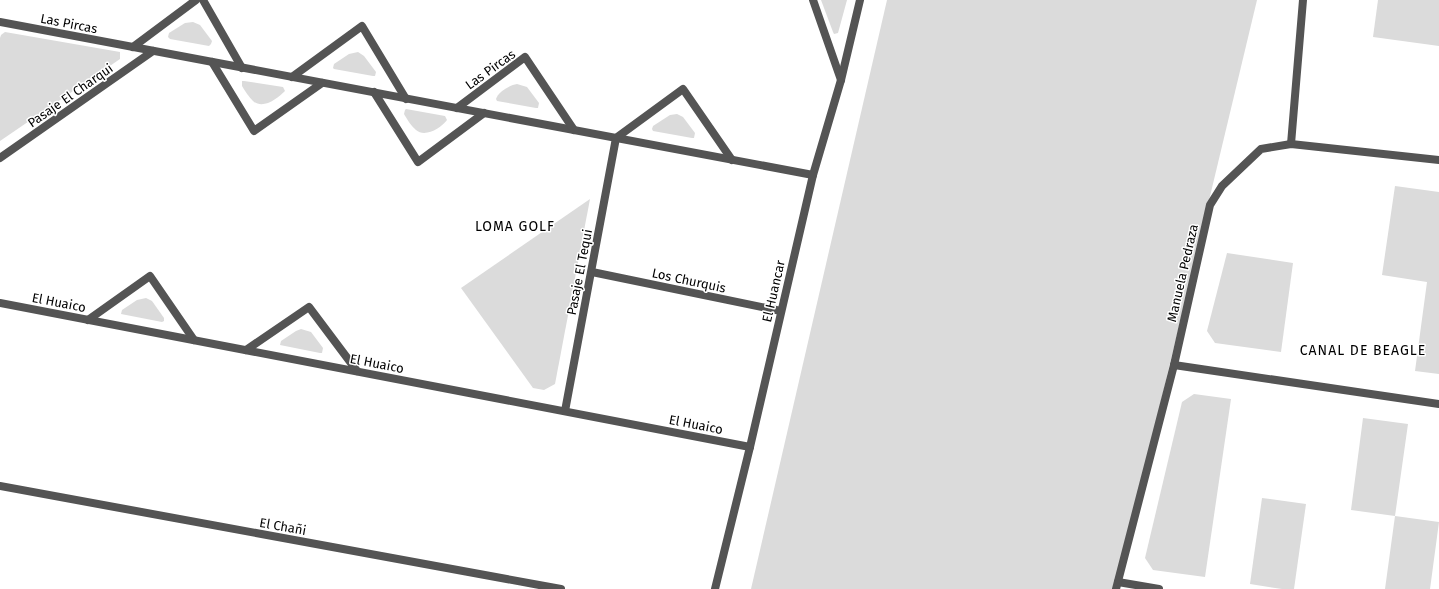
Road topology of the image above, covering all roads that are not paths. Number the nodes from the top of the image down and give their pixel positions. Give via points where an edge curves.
1 (196, 0) edge
2 (203, 0) edge
3 (813, 0) edge
4 (860, 0) edge
5 (1303, 0) edge
6 (0, 22) edge
7 (133, 48) junction
8 (153, 51) junction
9 (212, 62) junction
10 (242, 68) junction
11 (292, 77) junction
12 (841, 80) junction
13 (322, 83) junction
14 (374, 92) junction
15 (406, 99) junction
16 (457, 108) junction
17 (484, 113) junction
18 (574, 130) junction
19 (616, 138) junction
20 (1292, 144) junction
21 (0, 158) edge
22 (732, 160) junction
23 (1439, 160) edge
24 (813, 175) junction
25 (592, 272) junction
26 (0, 303) edge
27 (781, 312) junction
28 (88, 320) junction
29 (194, 340) junction
30 (246, 350) junction
31 (1174, 365) junction
32 (357, 372) junction
33 (1439, 404) edge
34 (565, 411) junction
35 (750, 446) junction
36 (0, 486) edge
37 (1117, 586) edge
38 (561, 589) edge
39 (715, 589) edge
40 (1159, 589) edge

1 - 7 street
2 - 10 street
3 - 12 street
4 - 12 street, El Huancar
5 - 20 street
6 - 7 street, Las Pircas
7 - 8 street, Las Pircas
8 - 9 street, Las Pircas
8 - 21 street, Pasaje El Charqui
9 - 10 street, Las Pircas
9 - 13 street via 254,131
10 - 11 street, Las Pircas
11 - 13 street, Las Pircas
11 - 15 street via 362,26
12 - 24 street, El Huancar
13 - 14 street, Las Pircas
14 - 15 street, Las Pircas
14 - 17 street via 418,162
15 - 16 street, Las Pircas
16 - 17 street, Las Pircas
16 - 18 street, Las Pircas via 525,58
17 - 18 street, Las Pircas
18 - 19 street, Las Pircas
19 - 22 street, Las Pircas
19 - 22 street via 683,89
19 - 25 street, Pasaje El Tequi
20 - 23 street, Manuela Pedraza
20 - 31 street, Manuela Pedraza via 1262,149 1222,186 1210,205
22 - 24 street, Las Pircas
24 - 27 street, El Huancar
25 - 27 street, Los Churquis
25 - 34 street, Pasaje El Tequi
26 - 28 street, El Huaico
27 - 35 street, El Huancar
28 - 29 street, El Huaico
28 - 29 street via 150,276
29 - 30 street, El Huaico
30 - 32 street, El Huaico
30 - 32 street via 308,307
31 - 33 street
31 - 37 street, Manuela Pedraza
32 - 34 street, El Huaico
34 - 35 street, El Huaico
35 - 39 street, El Huancar
36 - 38 street, El Chañi
37 - 40 street

